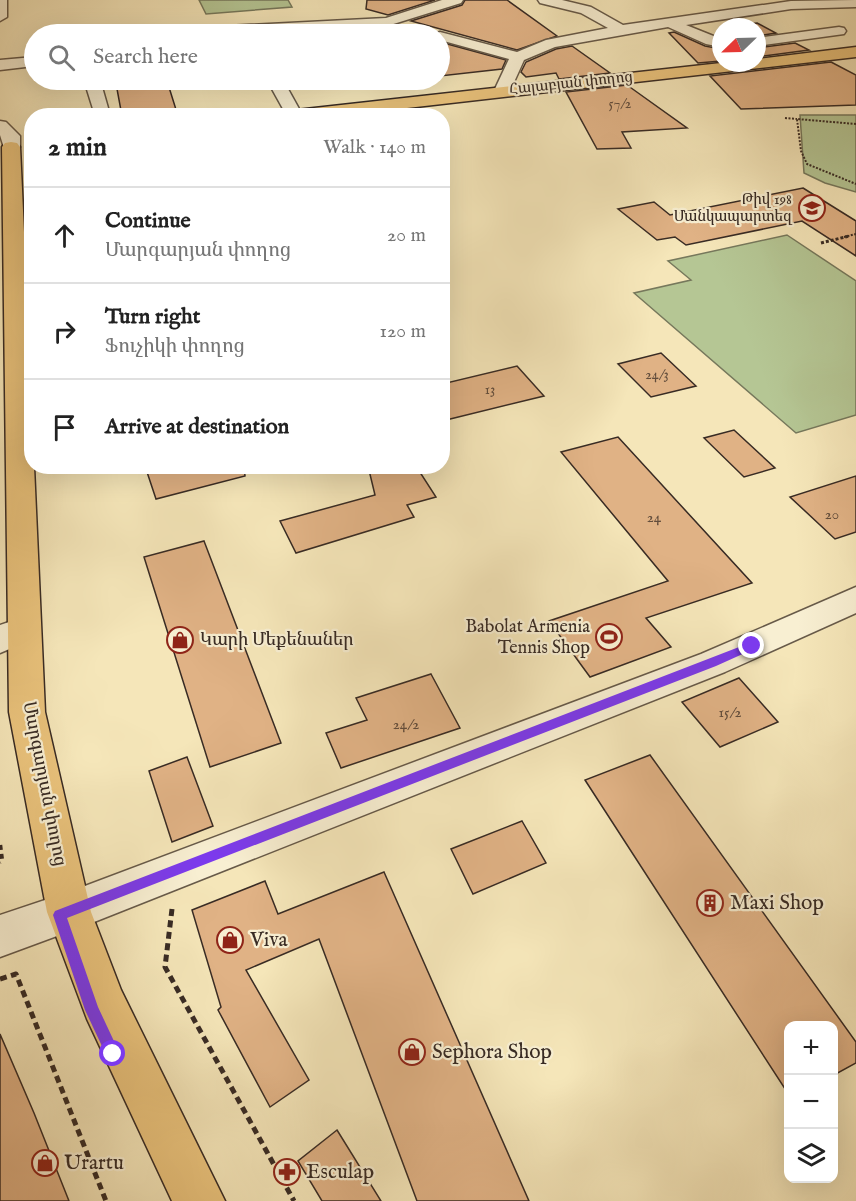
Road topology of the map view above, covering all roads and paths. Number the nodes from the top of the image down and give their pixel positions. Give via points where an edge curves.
1 (0, 0) edge
2 (456, 0) edge
3 (545, 0) edge
4 (856, 3) edge
5 (0, 17) edge
6 (387, 22) junction
7 (668, 22) junction
8 (341, 24) edge
9 (395, 24) edge
10 (621, 30) junction
11 (839, 31) dead end
12 (450, 39) edge
13 (712, 41) edge
14 (766, 41) edge
15 (856, 52) edge
16 (518, 57) junction
17 (24, 63) edge
18 (856, 63) edge
19 (0, 65) edge
20 (95, 90) edge
21 (280, 90) edge
22 (502, 91) junction
23 (100, 108) dead end
24 (288, 108) edge
25 (353, 108) edge
26 (450, 110) edge
27 (785, 118) dead end
28 (797, 119) junction
29 (856, 124) edge
30 (0, 126) edge
31 (14, 154) edge
32 (856, 184) edge
33 (856, 234) edge
34 (821, 243) dead end
35 (0, 526) edge
36 (856, 599) edge
37 (5, 637) edge
38 (0, 844) edge
39 (0, 862) edge
40 (173, 899) dead end
41 (64, 914) junction
42 (0, 936) edge
43 (0, 980) edge
44 (106, 1201) edge
45 (182, 1201) edge
46 (199, 1201) edge
47 (294, 1201) edge

1 - 5 street
2 - 6 street
3 - 10 street via 586,10
4 - 7 street via 791,5
6 - 8 street
6 - 9 street
7 - 10 street
7 - 13 street
10 - 16 street via 551,43
11 - 14 street
12 - 16 street
15 - 22 main road, Հալաբյան փողոց
16 - 22 street
17 - 19 street
18 - 26 main road, Հալաբյան փողոց
20 - 23 street
21 - 24 street
22 - 25 main road, Հալաբյան փողոց
27 - 28 path
28 - 29 path
28 - 32 path via 801,151 807,164
30 - 31 street, Մարգարյան փողոց via 11,136
31 - 41 main road, Մարգարյան փողոց via 27,712
33 - 34 path
35 - 37 main road, Մարգարյան փողոց
36 - 41 street via 713,663
37 - 41 main road, Մարգարյան փողոց via 16,718
38 - 39 path
40 - 47 path via 165,967
41 - 42 street
41 - 45 main road, Մարգարյան փողոց via 92,1010
41 - 46 main road, Մարգարյան փողոց
43 - 44 path via 16,974

